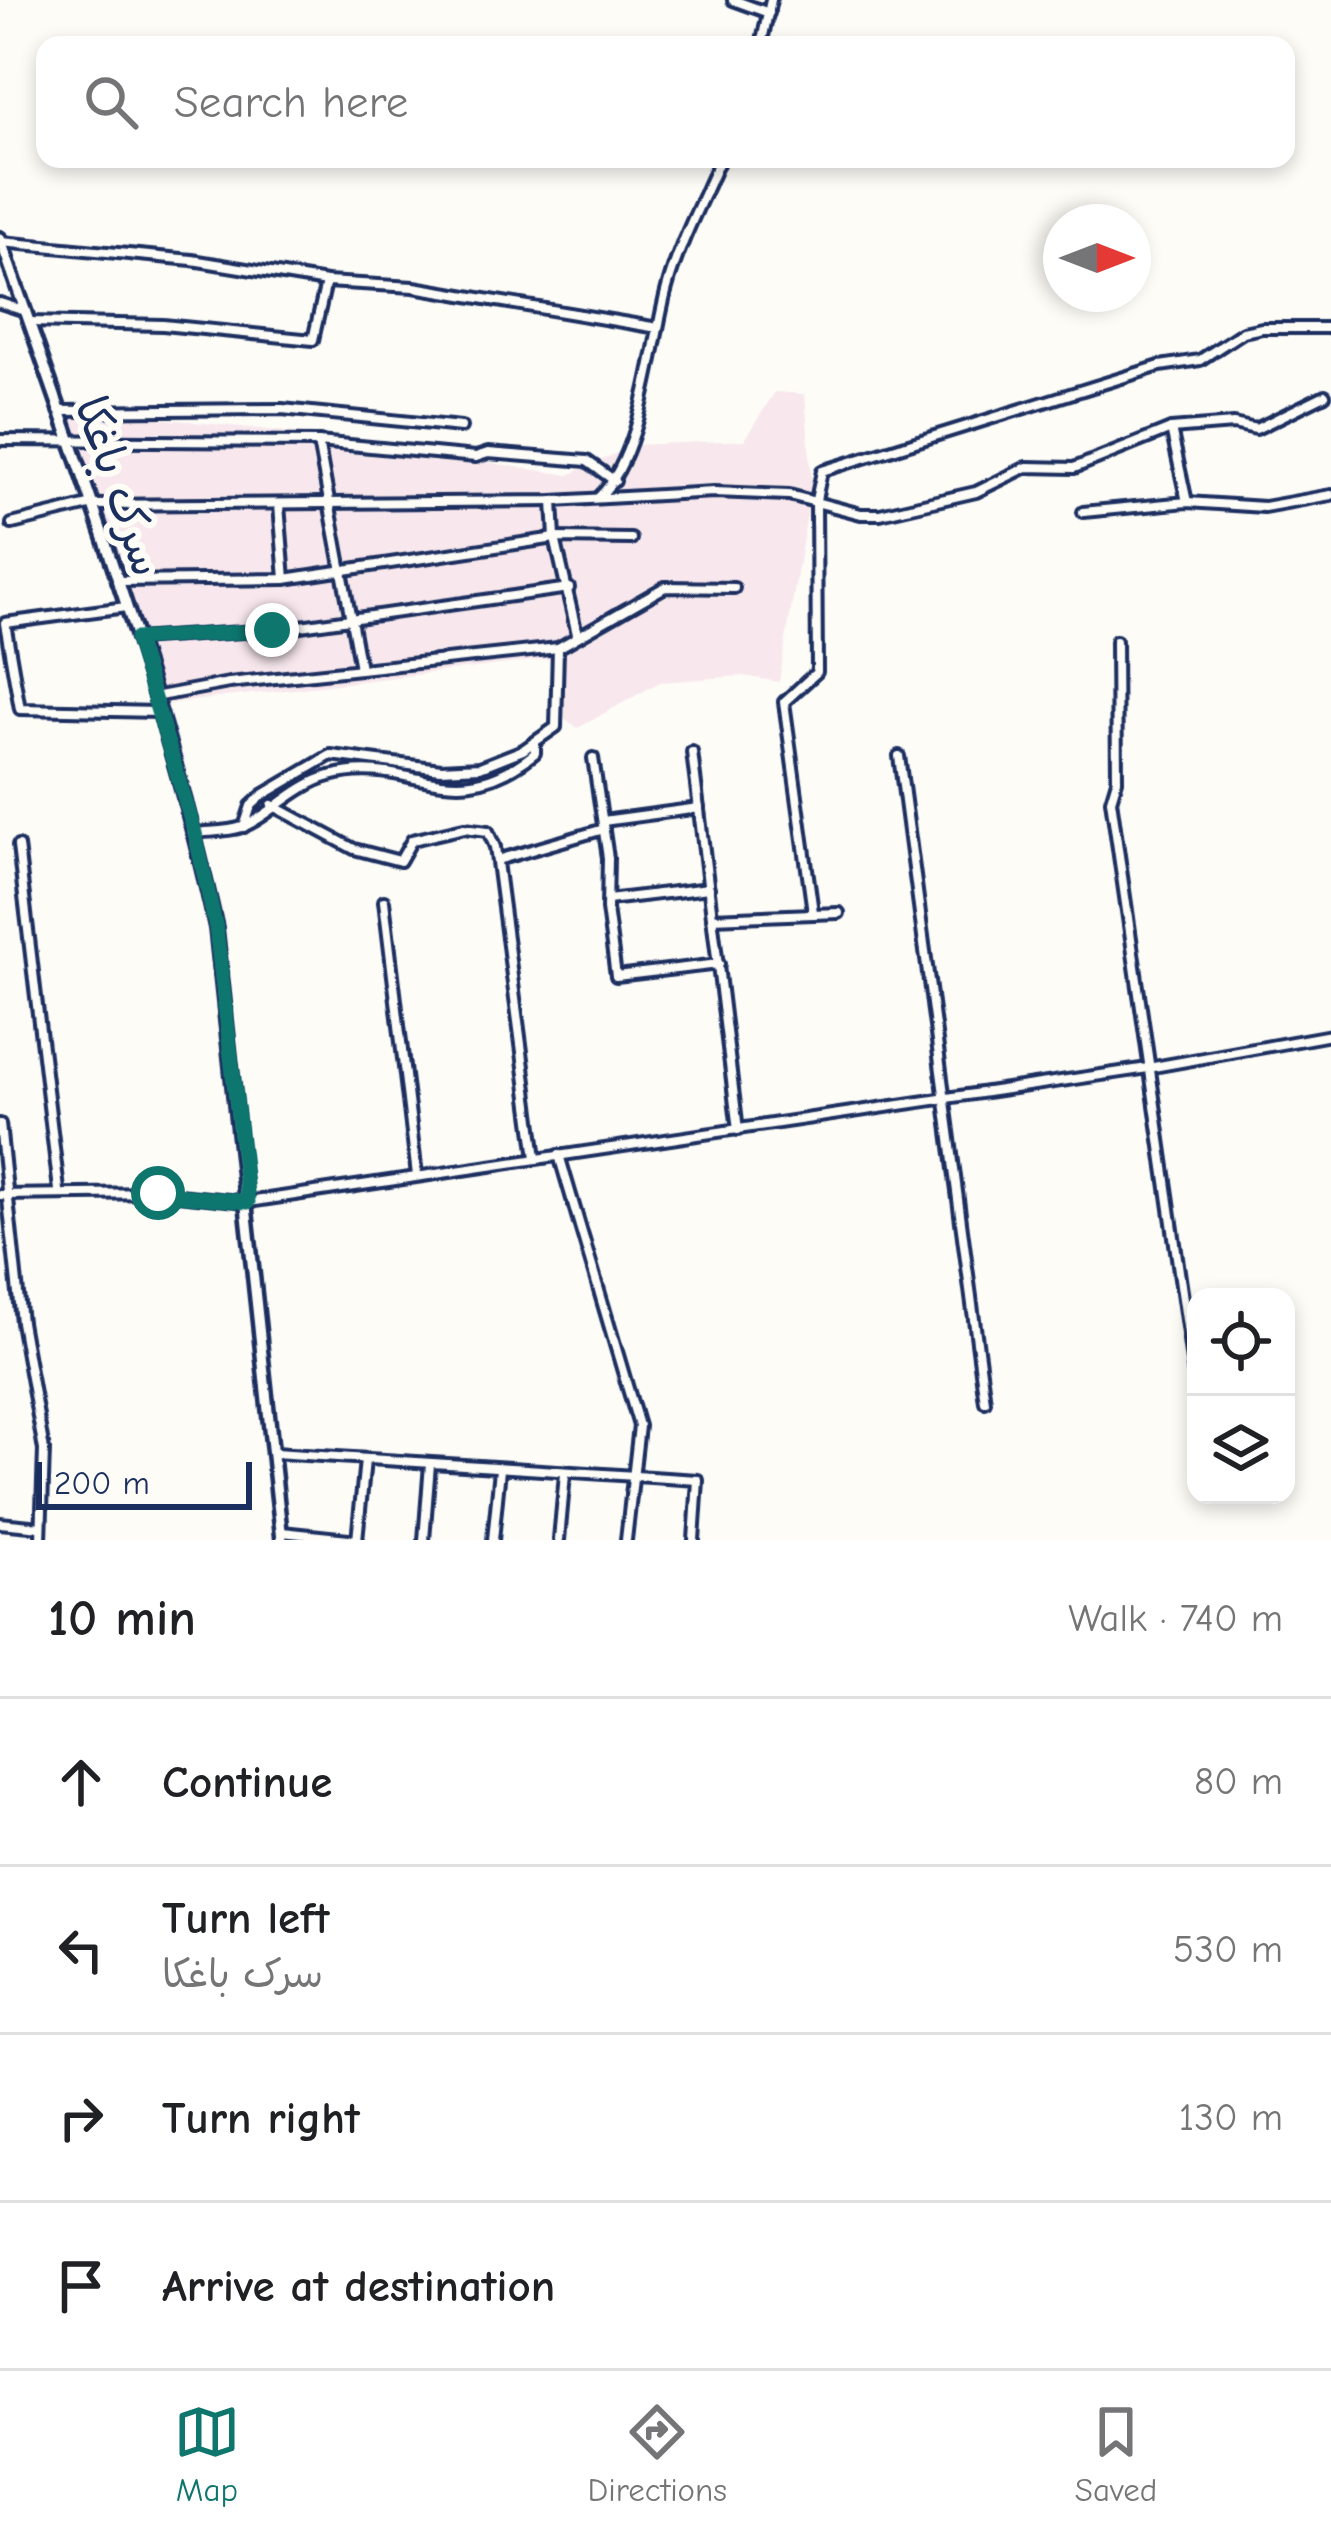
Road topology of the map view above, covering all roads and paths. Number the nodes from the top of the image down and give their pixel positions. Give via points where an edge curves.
1 (733, 0) edge
2 (771, 0) edge
3 (769, 13) junction
4 (763, 36) edge
5 (716, 168) edge
6 (1, 240) edge
7 (326, 282) junction
8 (0, 303) edge
9 (27, 317) junction
10 (658, 328) junction
11 (1331, 328) edge
12 (1325, 395) dead end
13 (59, 411) junction
14 (461, 427) dead end
15 (1171, 429) junction
16 (0, 440) edge
17 (69, 442) junction
18 (318, 442) junction
19 (615, 482) junction
20 (1331, 495) edge
21 (598, 498) junction
22 (331, 500) junction
23 (816, 500) junction
24 (554, 501) junction
25 (1187, 502) junction
26 (89, 505) junction
27 (279, 505) junction
28 (1083, 512) dead end
29 (12, 524) dead end
30 (555, 538) junction
31 (631, 538) dead end
32 (343, 570) junction
33 (285, 579) junction
34 (116, 581) junction
35 (569, 588) junction
36 (734, 588) dead end
37 (126, 607) junction
38 (347, 617) junction
39 (577, 634) junction
40 (136, 639) junction
41 (1116, 641) dead end
42 (558, 648) junction
43 (5, 657) edge
44 (360, 668) junction
45 (154, 698) junction
46 (159, 712) junction
47 (535, 742) junction
48 (692, 752) dead end
49 (899, 756) dead end
50 (593, 758) dead end
51 (272, 805) junction
52 (699, 808) junction
53 (604, 825) junction
54 (244, 827) junction
55 (195, 833) junction
56 (18, 846) dead end
57 (497, 860) junction
58 (709, 888) junction
59 (608, 901) junction
60 (384, 902) dead end
61 (813, 912) junction
62 (839, 913) dead end
63 (712, 918) junction
64 (719, 964) junction
65 (1331, 1035) edge
66 (1148, 1068) junction
67 (944, 1099) junction
68 (0, 1124) edge
69 (738, 1130) junction
70 (559, 1155) junction
71 (536, 1158) junction
72 (417, 1174) junction
73 (59, 1191) junction
74 (5, 1195) edge
75 (248, 1202) junction
76 (1187, 1329) edge
77 (985, 1402) dead end
78 (274, 1453) junction
79 (365, 1460) junction
80 (430, 1464) junction
81 (500, 1469) junction
82 (566, 1474) junction
83 (631, 1477) junction
84 (0, 1523) edge
85 (41, 1527) junction
86 (282, 1536) edge
87 (40, 1540) edge
88 (358, 1540) edge
89 (424, 1540) edge
90 (493, 1540) edge
91 (560, 1540) edge
92 (626, 1540) edge
93 (694, 1540) edge

1 - 3 street
2 - 3 street
3 - 4 street
5 - 10 street
6 - 7 street
6 - 9 street, سرک باغکا
7 - 9 street via 313,340
7 - 10 street via 415,287
8 - 9 street
9 - 13 street, سرک باغکا
10 - 19 street
11 - 23 street via 1244,332 1200,360 822,471
12 - 15 street via 1256,429
13 - 14 street via 282,410
13 - 17 street, سرک باغکا
15 - 23 street via 1074,468 1027,467 976,492 880,514
15 - 25 street
16 - 17 street
17 - 18 street
17 - 26 street, سرک باغکا
18 - 19 street via 587,461
18 - 22 street
19 - 21 street
20 - 25 street via 1264,507
21 - 23 street via 714,492
21 - 24 street
22 - 24 street
22 - 27 street
22 - 32 street
23 - 61 street via 817,673 784,702
24 - 30 street
25 - 28 street
26 - 27 street
26 - 29 street
26 - 34 street, سرک باغکا
27 - 33 street
30 - 31 street
30 - 32 street
30 - 35 street
32 - 33 street
32 - 38 street
33 - 34 street
34 - 37 street, سرک باغکا
35 - 38 street
35 - 39 street
36 - 39 street via 665,587
37 - 40 street, سرک باغکا
37 - 43 street via 5,623
38 - 40 street
38 - 44 street
39 - 42 street
40 - 45 street, سرک باغکا
41 - 66 street via 1111,800
42 - 44 street
42 - 47 street via 556,727
43 - 46 street via 20,709
44 - 45 street
45 - 46 street, سرک باغکا
46 - 55 street, سرک باغکا
47 - 51 street via 535,753 506,776 479,784 360,771 327,776
47 - 54 street via 480,767 332,755 263,794
48 - 52 street
49 - 67 street
50 - 53 street
51 - 54 street
51 - 57 street via 354,850 400,861 412,840 488,831
52 - 53 street
52 - 58 street
53 - 57 street
53 - 59 street
54 - 55 street
55 - 75 street, سرک باغکا via 216,928
56 - 73 street
57 - 71 street
58 - 59 street
58 - 63 street
59 - 64 street via 619,979
60 - 72 street
61 - 62 street
61 - 63 street
63 - 64 street
64 - 69 street
65 - 66 street
66 - 67 street
66 - 76 street
67 - 69 street
67 - 77 street
68 - 74 street
69 - 70 street
70 - 71 street
70 - 83 street via 639,1426
71 - 72 street
72 - 75 street
73 - 74 street
73 - 75 street
74 - 85 street via 44,1450
75 - 78 street, سرک باغکا
78 - 79 street
78 - 86 street, سرک باغکا
79 - 80 street
79 - 88 street
80 - 81 street
80 - 89 street
81 - 82 street
81 - 90 street
82 - 83 street
82 - 91 street
83 - 92 street
83 - 93 street via 698,1480
84 - 85 street
85 - 87 street
86 - 88 street

